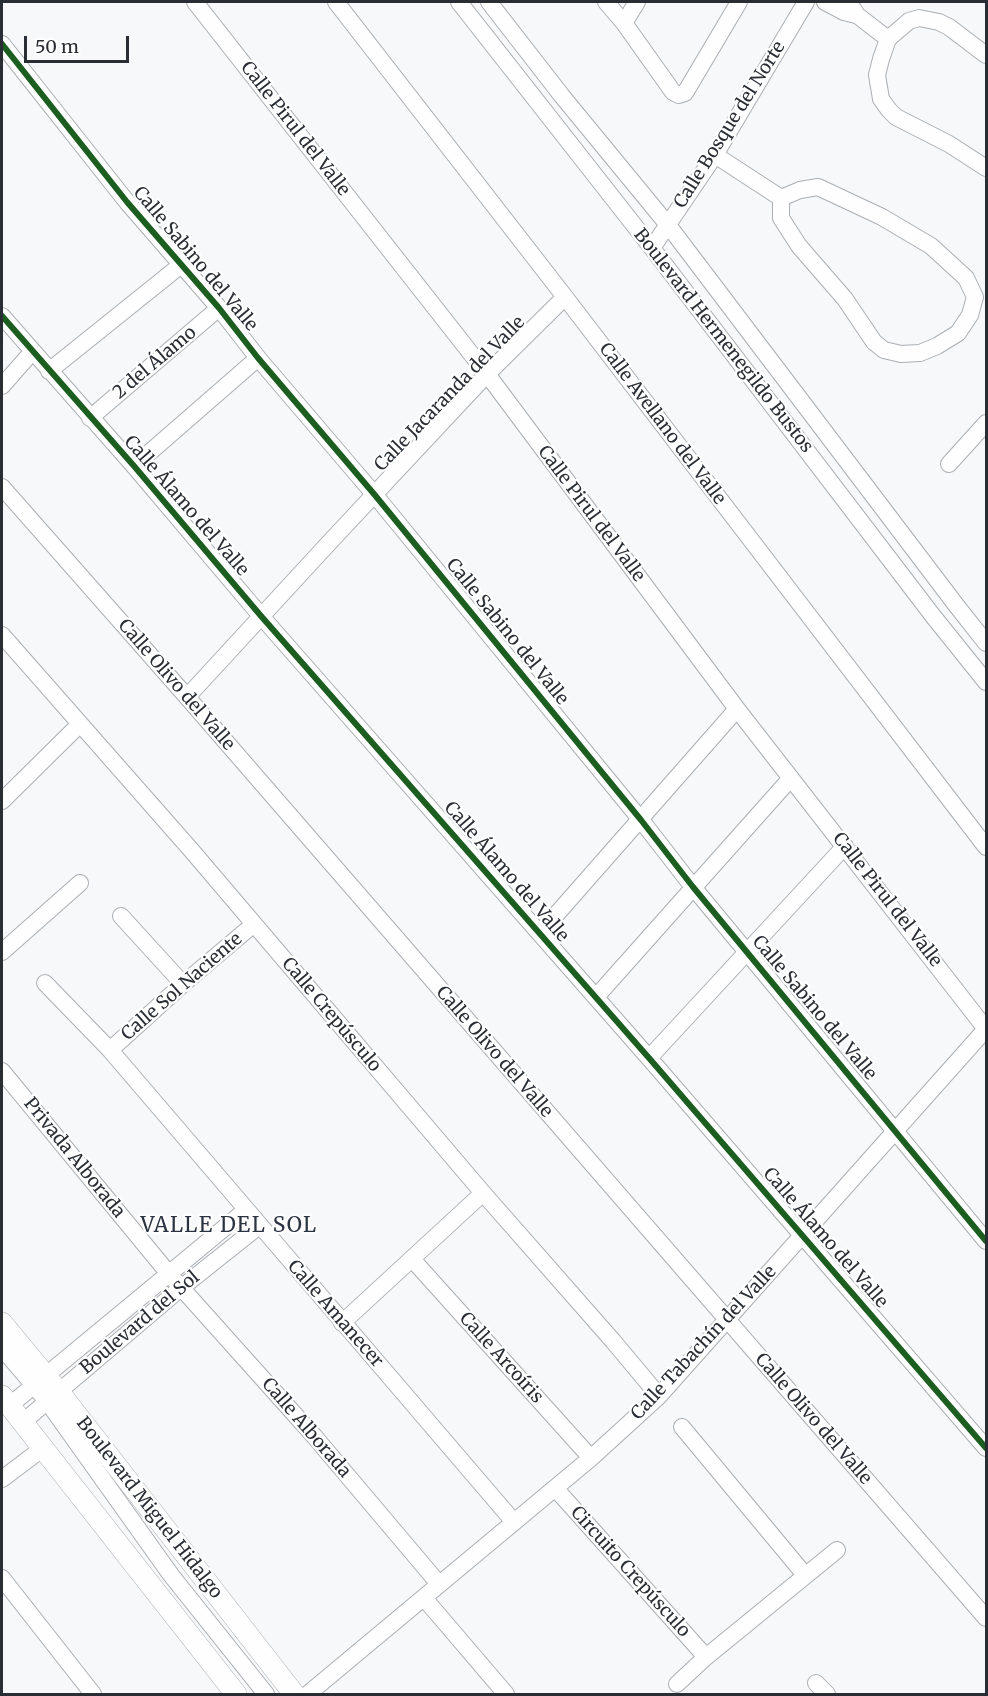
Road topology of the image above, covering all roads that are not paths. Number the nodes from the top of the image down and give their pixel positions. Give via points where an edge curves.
1 (195, 2) edge
2 (336, 2) edge
3 (459, 2) edge
4 (489, 2) edge
5 (606, 2) edge
6 (637, 2) edge
7 (739, 2) edge
8 (806, 2) edge
9 (825, 2) edge
10 (846, 2) edge
11 (857, 15) junction
12 (624, 23) junction
13 (888, 39) junction
14 (2, 44) edge
15 (987, 55) edge
16 (715, 155) junction
17 (987, 168) edge
18 (781, 198) junction
19 (668, 225) junction
20 (652, 248) junction
21 (181, 265) junction
22 (565, 297) junction
23 (219, 308) junction
24 (2, 316) edge
25 (32, 352) junction
26 (258, 358) junction
27 (49, 371) junction
28 (487, 374) junction
29 (2, 386) edge
30 (90, 418) junction
31 (987, 423) edge
32 (950, 464) dead end
33 (134, 466) junction
34 (2, 487) edge
35 (375, 494) junction
36 (261, 616) junction
37 (2, 635) edge
38 (987, 643) edge
39 (987, 682) edge
40 (187, 698) junction
41 (737, 709) junction
42 (80, 724) junction
43 (791, 777) junction
44 (2, 801) edge
45 (641, 820) junction
46 (844, 846) junction
47 (987, 847) edge
48 (80, 883) dead end
49 (693, 887) junction
50 (121, 916) dead end
51 (254, 924) junction
52 (540, 933) junction
53 (5, 943) edge
54 (747, 951) junction
55 (45, 983) dead end
56 (183, 984) junction
57 (596, 998) junction
58 (987, 1029) edge
59 (110, 1050) junction
60 (650, 1058) junction
61 (2, 1071) edge
62 (896, 1132) junction
63 (483, 1193) junction
64 (246, 1210) junction
65 (259, 1226) junction
66 (803, 1236) junction
67 (987, 1241) edge
68 (412, 1259) junction
69 (169, 1274) junction
70 (181, 1288) junction
71 (728, 1321) junction
72 (2, 1323) edge
73 (342, 1323) junction
74 (2, 1348) edge
75 (47, 1389) junction
76 (659, 1396) junction
77 (5, 1401) edge
78 (26, 1419) junction
79 (682, 1427) dead end
80 (43, 1448) junction
81 (987, 1448) edge
82 (591, 1458) junction
83 (2, 1479) edge
84 (555, 1488) junction
85 (514, 1522) junction
86 (837, 1550) dead end
87 (806, 1575) junction
88 (2, 1578) edge
89 (439, 1584) junction
90 (424, 1598) junction
91 (987, 1618) edge
92 (706, 1657) junction
93 (677, 1684) dead end
94 (93, 1695) edge
95 (236, 1695) edge
96 (248, 1695) edge
97 (266, 1695) edge
98 (294, 1695) edge
99 (308, 1695) edge
100 (507, 1695) edge

1 - 28 street, Calle Pirul del Valle
2 - 22 street, Calle Avellano del Valle
3 - 20 street, Boulevard Hermenegildo Bustos
4 - 19 street, Boulevard Hermenegildo Bustos
5 - 12 street
6 - 12 street
7 - 12 street via 685,93 679,95
8 - 16 street, Calle Bosque del Norte
9 - 11 street
10 - 11 street
11 - 13 street
13 - 15 street via 909,21 928,19 949,27
13 - 17 street via 878,75 882,99 889,110
14 - 21 street, Calle Sabino del Valle
16 - 18 street
16 - 19 street, Calle Bosque del Norte
18 - 18 street via 782,218 800,246 884,350 920,353 958,333 970,315 975,297 966,278 931,246 882,217 818,187 800,189
19 - 20 street, Calle Bosque del Norte
19 - 38 street, Boulevard Hermenegildo Bustos
20 - 39 street, Boulevard Hermenegildo Bustos
21 - 23 street, Calle Sabino del Valle
21 - 27 street
22 - 28 street, Calle Jacaranda del Valle
22 - 47 street, Calle Avellano del Valle
23 - 26 street, Calle Sabino del Valle
23 - 30 street, 2 del Álamo
24 - 25 street, Calle Álamo del Valle
25 - 27 street, Calle Álamo del Valle
25 - 29 street
26 - 33 street
26 - 35 street, Calle Sabino del Valle
27 - 30 street, Calle Álamo del Valle
28 - 35 street, Calle Jacaranda del Valle
28 - 41 street, Calle Pirul del Valle
30 - 33 street, Calle Álamo del Valle
31 - 32 street
33 - 36 street, Calle Álamo del Valle
34 - 40 street, Calle Olivo del Valle
35 - 36 street, Calle Jacaranda del Valle
35 - 45 street, Calle Sabino del Valle
36 - 40 street, Calle Jacaranda del Valle
36 - 52 street, Calle Álamo del Valle
37 - 42 street, Calle Crepúsculo
40 - 71 street, Calle Olivo del Valle
41 - 43 street, Calle Pirul del Valle
41 - 45 street
42 - 44 street
42 - 51 street, Calle Crepúsculo
43 - 46 street, Calle Pirul del Valle
43 - 49 street
45 - 49 street, Calle Sabino del Valle
45 - 52 street
46 - 54 street
46 - 58 street, Calle Pirul del Valle
48 - 53 street
49 - 54 street, Calle Sabino del Valle
49 - 57 street
50 - 56 street
51 - 56 street, Calle Sol Naciente
51 - 63 street, Calle Crepúsculo
52 - 57 street, Calle Álamo del Valle
54 - 60 street
54 - 62 street, Calle Sabino del Valle
55 - 59 street, Calle Amanecer
56 - 59 street, Calle Sol Naciente
57 - 60 street, Calle Álamo del Valle
58 - 62 street, Calle Tabachín del Valle
59 - 64 street, Calle Amanecer
60 - 66 street, Calle Álamo del Valle
61 - 69 street, Privada Alborada
62 - 66 street, Calle Tabachín del Valle
62 - 67 street, Calle Sabino del Valle
63 - 68 street
63 - 76 street, Calle Crepúsculo
64 - 65 street, Calle Amanecer
64 - 69 street, Boulevard del Sol
65 - 70 street, Boulevard del Sol
65 - 73 street, Calle Amanecer
66 - 71 street, Calle Tabachín del Valle
66 - 81 street, Calle Álamo del Valle
68 - 73 street
68 - 82 street, Calle Arcoíris
69 - 70 street, Calle Alborada
69 - 75 street, Boulevard del Sol
70 - 75 street, Boulevard del Sol
70 - 89 street, Calle Alborada via 314,1436
71 - 76 street, Calle Tabachín del Valle
71 - 91 street, Calle Olivo del Valle
72 - 75 main road, Boulevard Miguel Hidalgo
73 - 85 street, Calle Amanecer
74 - 75 street
75 - 77 street, Boulevard del Sol
75 - 78 street, Boulevard del Sol
75 - 97 street via 171,1575
75 - 98 main road, Boulevard Miguel Hidalgo
76 - 82 street, Calle Tabachín del Valle
77 - 78 main road
78 - 80 main road
78 - 96 street
79 - 87 street
80 - 83 street
80 - 95 main road
82 - 84 street, Calle Tabachín del Valle
84 - 85 street, Calle Tabachín del Valle
84 - 92 street, Circuito Crepúsculo
85 - 89 street, Calle Tabachín del Valle
86 - 87 street
87 - 92 street
88 - 94 street
89 - 90 street, Calle Tabachín del Valle
90 - 99 street, Calle Tabachín del Valle
90 - 100 street
92 - 93 street

